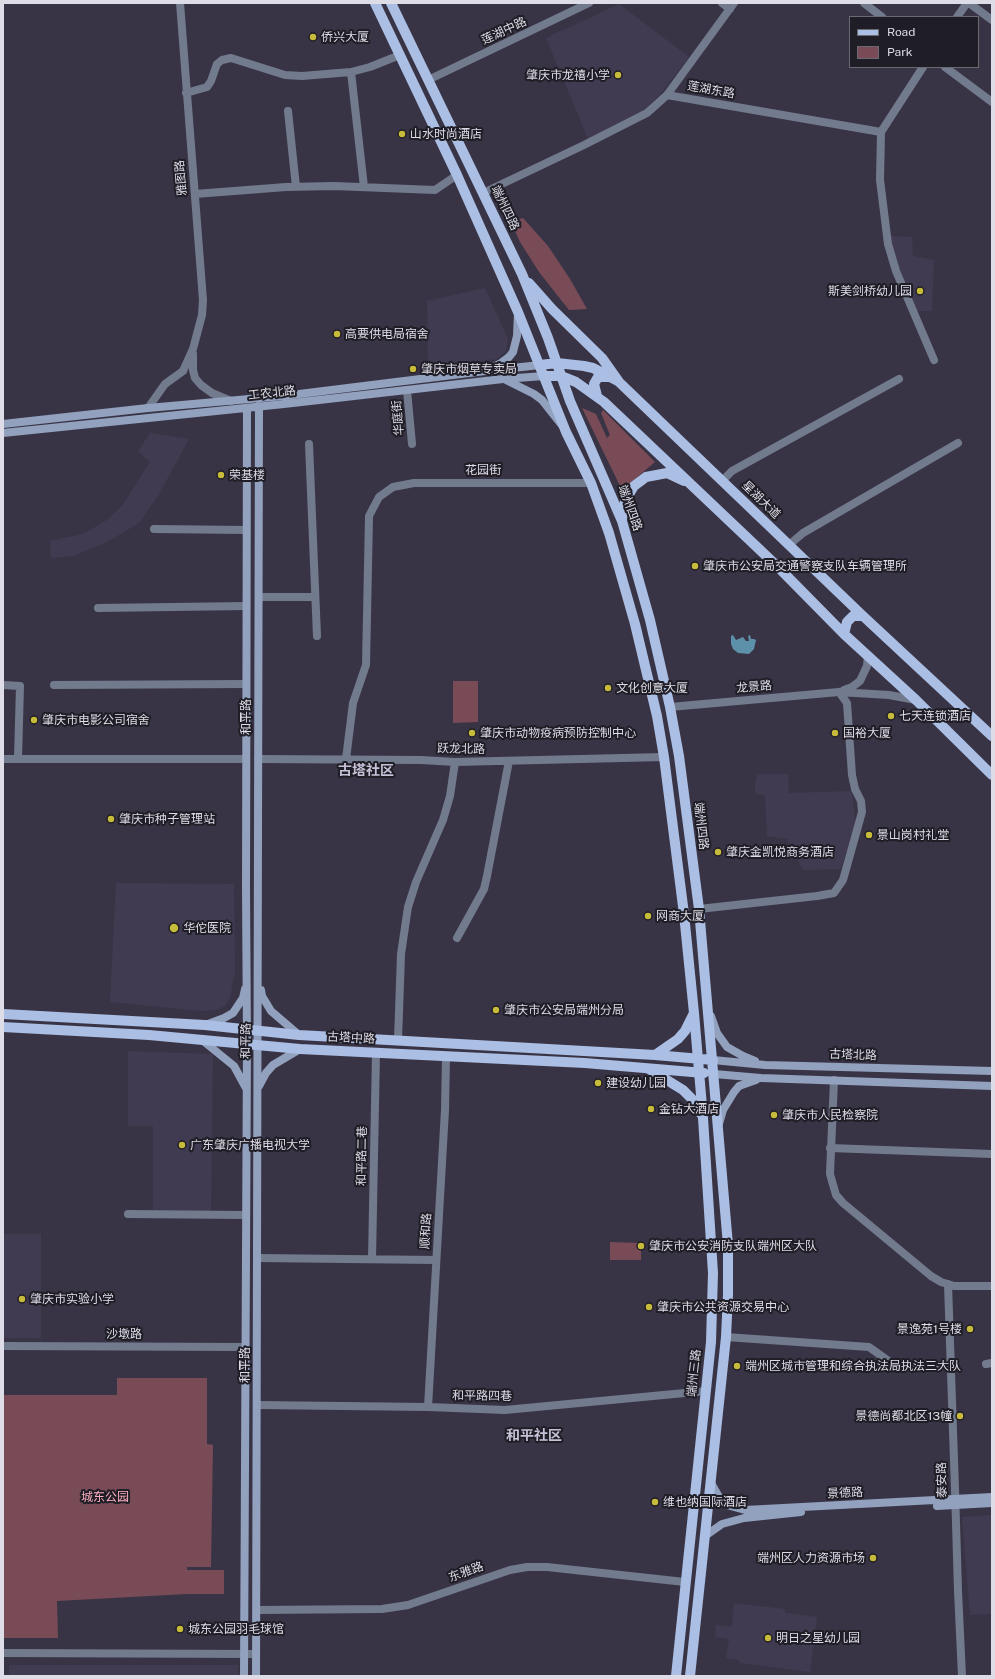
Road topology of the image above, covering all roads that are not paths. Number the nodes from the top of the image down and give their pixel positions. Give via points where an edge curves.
1 (180, 3) edge
2 (375, 3) edge
3 (391, 3) edge
4 (589, 3) edge
5 (722, 3) edge
6 (864, 3) edge
7 (968, 3) edge
8 (732, 6) edge
9 (881, 16) edge
10 (959, 16) edge
11 (992, 20) edge
12 (400, 55) junction
13 (922, 68) edge
14 (946, 68) edge
15 (351, 72) junction
16 (428, 80) junction
17 (186, 94) junction
18 (667, 95) junction
19 (992, 102) edge
20 (288, 112) dead end
21 (882, 132) junction
22 (457, 175) junction
23 (296, 187) junction
24 (364, 187) junction
25 (483, 193) junction
26 (194, 194) junction
27 (522, 274) junction
28 (535, 304) junction
29 (518, 312) junction
30 (193, 349) junction
31 (934, 360) dead end
32 (557, 363) junction
33 (540, 365) junction
34 (485, 371) junction
35 (544, 376) junction
36 (561, 376) junction
37 (503, 379) junction
38 (615, 380) junction
39 (899, 380) dead end
40 (407, 390) junction
41 (597, 396) junction
42 (232, 401) junction
43 (259, 406) junction
44 (148, 408) junction
45 (247, 408) junction
46 (3, 424) edge
47 (566, 432) junction
48 (3, 433) edge
49 (958, 443) dead end
50 (309, 444) dead end
51 (412, 444) dead end
52 (591, 448) junction
53 (578, 455) junction
54 (722, 481) junction
55 (591, 482) junction
56 (694, 486) junction
57 (622, 521) junction
58 (154, 529) dead end
59 (246, 530) junction
60 (789, 545) junction
61 (259, 597) junction
62 (315, 598) junction
63 (246, 606) junction
64 (98, 608) dead end
65 (863, 616) junction
66 (844, 634) junction
67 (317, 636) dead end
68 (868, 656) junction
69 (246, 684) junction
70 (3, 685) edge
71 (54, 685) dead end
72 (839, 692) junction
73 (916, 700) junction
74 (670, 707) junction
75 (992, 736) edge
76 (664, 757) junction
77 (3, 759) edge
78 (18, 759) junction
79 (246, 759) junction
80 (258, 759) junction
81 (346, 759) junction
82 (509, 761) junction
83 (455, 762) junction
84 (992, 775) edge
85 (692, 854) junction
86 (677, 856) junction
87 (699, 909) junction
88 (457, 938) dead end
89 (258, 980) junction
90 (247, 981) junction
91 (709, 1012) junction
92 (694, 1013) junction
93 (3, 1014) edge
94 (148, 1022) junction
95 (205, 1025) junction
96 (3, 1027) edge
97 (247, 1030) junction
98 (259, 1031) junction
99 (149, 1035) junction
100 (300, 1035) junction
101 (201, 1039) junction
102 (398, 1040) junction
103 (247, 1044) junction
104 (258, 1045) junction
105 (300, 1049) junction
106 (584, 1051) junction
107 (376, 1053) junction
108 (655, 1055) junction
109 (446, 1056) junction
110 (698, 1059) junction
111 (713, 1060) junction
112 (584, 1063) junction
113 (765, 1065) junction
114 (648, 1068) junction
115 (992, 1071) edge
116 (699, 1072) junction
117 (714, 1074) junction
118 (761, 1078) junction
119 (834, 1080) junction
120 (992, 1086) edge
121 (258, 1089) junction
122 (246, 1090) junction
123 (703, 1118) junction
124 (718, 1126) junction
125 (830, 1148) junction
126 (992, 1154) edge
127 (128, 1214) dead end
128 (246, 1215) junction
129 (257, 1258) junction
130 (372, 1259) junction
131 (436, 1260) junction
132 (948, 1284) junction
133 (992, 1286) edge
134 (726, 1336) junction
135 (3, 1346) edge
136 (245, 1347) junction
137 (950, 1365) junction
138 (706, 1391) junction
139 (257, 1405) junction
140 (428, 1407) junction
141 (711, 1483) junction
142 (992, 1497) edge
143 (955, 1503) junction
144 (992, 1503) edge
145 (705, 1536) junction
146 (685, 1582) junction
147 (257, 1610) junction
148 (3, 1653) edge
149 (244, 1654) junction
150 (256, 1654) junction
151 (244, 1676) edge
152 (256, 1676) edge
153 (676, 1676) edge
154 (690, 1676) edge
155 (962, 1676) edge

1 - 17 street, 雅图路
2 - 12 main road
3 - 16 main road, 端州四路
4 - 16 street, 莲湖中路
5 - 8 street
6 - 9 street
7 - 10 street
7 - 11 street
8 - 18 street
12 - 15 street via 370,68
12 - 22 main road
13 - 21 street
14 - 19 street
15 - 17 street via 285,75 231,58 217,64 207,87
15 - 24 street
16 - 25 main road, 端州四路
17 - 26 street, 雅图路
18 - 21 street, 莲湖东路
18 - 25 street via 647,113
20 - 23 street
21 - 31 street via 880,180 888,244 896,271
22 - 24 street via 436,190
22 - 29 main road
23 - 24 street
23 - 26 street
25 - 27 main road, 端州四路
26 - 30 street, 雅图路 via 203,300 202,315
27 - 28 main road, 端州四路
27 - 38 main road, 星湖大道 via 552,310 602,358
28 - 29 main road
28 - 32 main road, 端州四路
29 - 33 main road
29 - 34 main road via 513,352 501,363
30 - 42 street via 193,370 200,385
30 - 44 street via 183,371 165,384
32 - 33 main road
32 - 36 main road, 端州四路
32 - 38 main road via 594,368
33 - 34 main road, 工农北路
33 - 35 main road
34 - 42 main road, 工农北路
35 - 36 main road
35 - 37 main road, 工农北路
35 - 47 main road
36 - 41 main road via 576,382
36 - 52 main road, 端州四路
37 - 40 main road, 工农北路
37 - 47 main road via 521,386 542,400
38 - 41 main road via 598,377 594,384
38 - 54 main road, 星湖大道
39 - 54 street via 732,471
40 - 43 main road, 工农北路
40 - 51 street, 华庭街
41 - 56 main road
42 - 44 main road, 工农北路
43 - 45 main road, 工农北路
43 - 61 main road, 和平路
44 - 46 main road, 工农北路
45 - 48 main road, 工农北路
45 - 59 main road, 和平路
47 - 53 main road
49 - 60 street via 803,533
50 - 62 street
52 - 53 main road
52 - 57 main road, 端州四路
53 - 55 main road
54 - 60 main road, 星湖大道
55 - 76 main road via 609,533 635,624
55 - 81 street, 花园街 via 414,483 393,487 379,497 369,516 366,665 353,703
56 - 57 main road via 667,473 646,477 634,486 624,501
56 - 66 main road
57 - 74 main road, 端州四路 via 650,620
58 - 59 street
59 - 63 main road, 和平路
60 - 65 main road, 星湖大道
61 - 62 street
61 - 80 main road, 和平路
62 - 67 street
63 - 64 street
63 - 69 main road, 和平路
65 - 66 main road via 853,616
65 - 75 main road, 星湖大道
66 - 68 main road
68 - 72 street via 867,666 860,681
68 - 73 main road
69 - 71 street
69 - 79 main road, 和平路
70 - 78 street via 20,686
72 - 73 street via 889,695
72 - 74 street, 龙景路
72 - 87 street via 847,703 852,775 862,812 843,880 834,893
73 - 84 main road
74 - 85 main road, 端州四路
76 - 82 street, 跃龙北路
76 - 86 main road
77 - 78 street
78 - 79 street
79 - 90 main road, 和平路
80 - 81 street, 跃龙北路
80 - 89 main road, 和平路
81 - 83 street, 跃龙北路
82 - 83 street, 跃龙北路
82 - 88 street via 486,883
83 - 102 street via 443,820 408,907 401,954
85 - 86 main road
85 - 87 main road, 端州四路
86 - 92 main road
87 - 91 main road, 端州四路
89 - 98 main road, 和平路
89 - 100 main road via 262,996 271,1011
90 - 95 main road via 243,998 233,1013
90 - 97 main road, 和平路
91 - 111 main road, 端州四路
91 - 113 main road via 717,1034 727,1047
92 - 108 main road via 678,1039
92 - 110 main road
93 - 94 main road, 古塔中路
94 - 95 main road, 古塔中路
94 - 99 main road
95 - 97 main road, 古塔中路
96 - 99 main road, 古塔中路
97 - 98 main road, 古塔中路
97 - 103 main road, 和平路
98 - 100 main road, 古塔中路
98 - 104 main road, 和平路
99 - 101 main road, 古塔中路
100 - 102 main road, 古塔中路
101 - 103 main road, 古塔中路
101 - 122 main road via 234,1066
102 - 106 main road, 古塔中路
103 - 104 main road, 古塔中路
103 - 122 main road, 和平路
104 - 105 main road, 古塔中路
104 - 121 main road, 和平路
105 - 107 main road, 古塔中路
105 - 121 main road via 273,1065 266,1072
106 - 108 main road, 古塔中路
106 - 112 main road
107 - 109 main road, 古塔中路
107 - 130 street, 和平路二巷
108 - 110 main road, 古塔中路
109 - 112 main road, 古塔中路
109 - 131 street, 顺和路
110 - 111 main road, 古塔中路
110 - 116 main road, 端州三路
111 - 113 main road, 古塔北路
111 - 117 main road, 端州四路
112 - 114 main road, 古塔中路
113 - 115 main road, 古塔北路
114 - 116 main road, 古塔中路
114 - 123 main road via 683,1090 694,1101
116 - 117 main road, 古塔中路
116 - 123 main road, 端州三路
117 - 118 main road
117 - 124 main road
118 - 119 main road
118 - 124 main road via 739,1086 728,1100
119 - 120 main road
119 - 125 street
121 - 129 main road, 和平路
122 - 128 main road, 和平路
123 - 138 main road, 端州三路 via 713,1273 711,1342
124 - 134 main road via 728,1245
125 - 126 street
125 - 132 street via 830,1174 836,1195 931,1276
127 - 128 street
128 - 136 main road, 和平路
129 - 130 street
129 - 139 main road, 和平路
130 - 131 street
131 - 140 street, 顺和路
132 - 133 street
132 - 137 street, 泰安路
134 - 137 street via 869,1347 896,1367
134 - 141 main road
135 - 136 street, 沙墩路
136 - 149 main road, 和平路
137 - 143 street, 泰安路
138 - 140 street, 和平路四巷 via 505,1410
138 - 146 main road, 端州三路
139 - 140 street, 和平路四巷
139 - 147 main road, 和平路
141 - 143 main road, 景德路 via 723,1504 745,1510
141 - 145 main road
142 - 143 main road, 景德路
143 - 144 main road, 景德路
143 - 145 main road, 景德路 via 744,1518 722,1524
143 - 155 street, 泰安路
145 - 154 main road
146 - 147 street, 东雅路 via 527,1567 510,1570 408,1605 382,1609
146 - 153 main road, 端州三路
147 - 150 main road, 和平路
148 - 149 street
149 - 150 street
149 - 151 main road, 和平路
150 - 152 main road, 和平路

